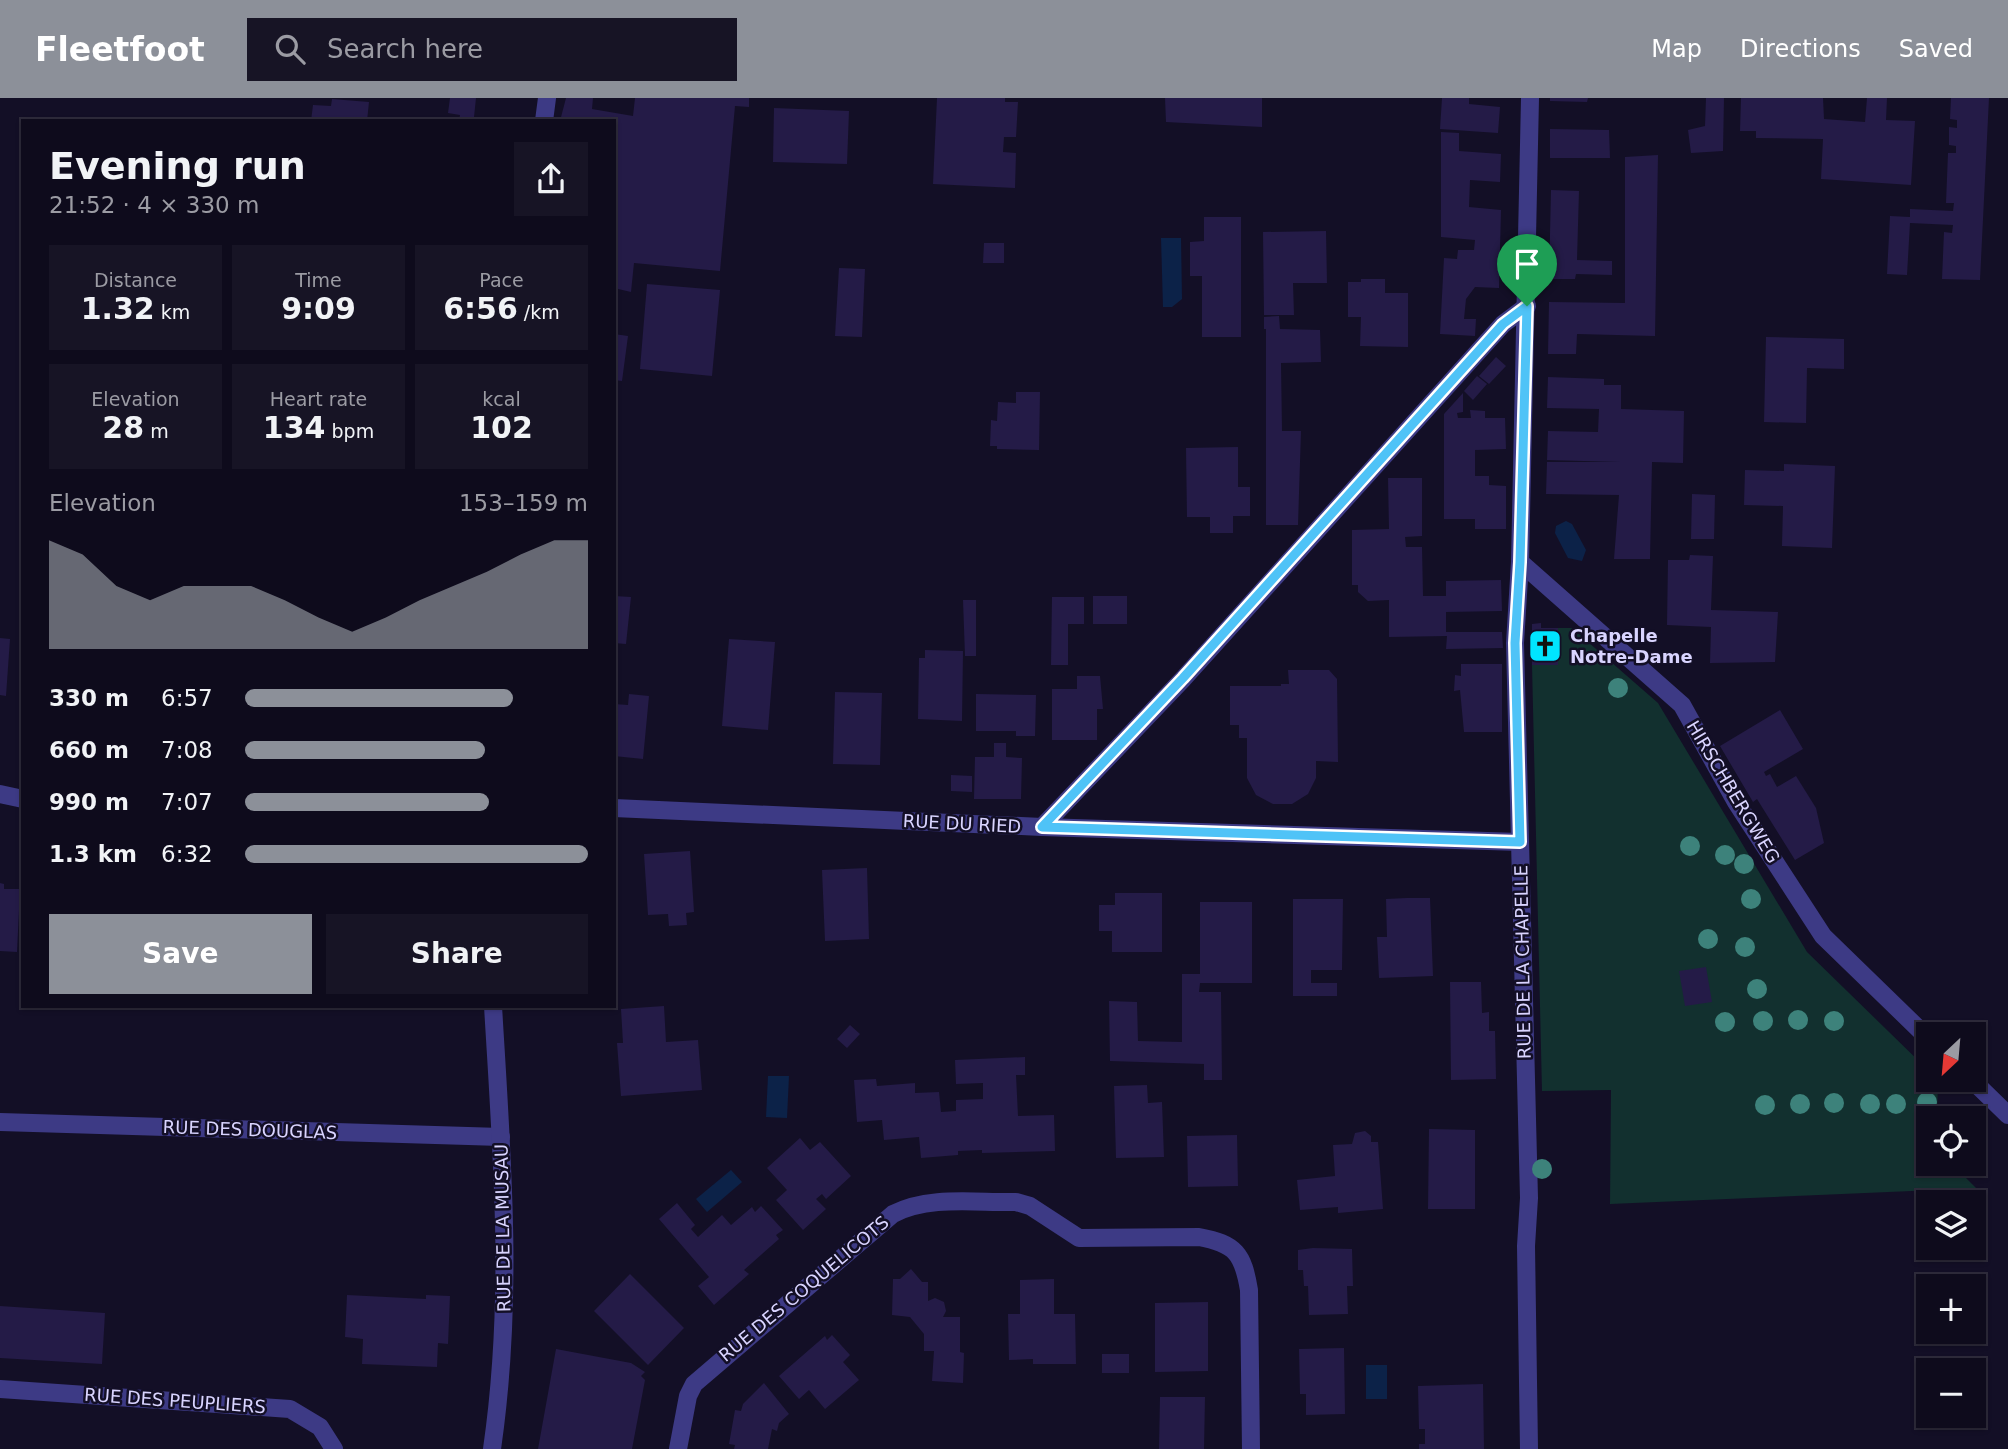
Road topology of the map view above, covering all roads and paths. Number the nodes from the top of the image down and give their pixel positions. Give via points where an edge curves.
1 (547, 98) edge
2 (1530, 98) edge
3 (544, 119) edge
4 (1527, 306) junction
5 (1520, 562) junction
6 (0, 794) edge
7 (21, 799) edge
8 (616, 808) edge
9 (1042, 827) junction
10 (1520, 842) junction
11 (494, 1008) edge
12 (1916, 1026) edge
13 (1984, 1092) edge
14 (2008, 1115) edge
15 (0, 1122) edge
16 (501, 1137) junction
17 (0, 1389) edge
18 (334, 1449) edge
19 (492, 1449) edge
20 (678, 1449) edge
21 (1251, 1449) edge
22 (1529, 1449) edge

1 - 3 street
2 - 4 street, RUE DE LA CHAPELLE
4 - 5 street, RUE DE LA CHAPELLE
4 - 9 street via 1503,324
5 - 10 street, RUE DE LA CHAPELLE via 1515,643
5 - 12 street, HIRSCHBERGWEG via 1682,705 1736,802 1823,936
6 - 7 street
8 - 9 street, RUE DU RIED
9 - 10 street, RUE DU RIED
10 - 22 street, RUE DE LA CHAPELLE via 1529,1198
11 - 16 street, RUE DE LA MUSAU
13 - 14 street
15 - 16 street, RUE DES DOUGLAS
16 - 19 street, RUE DE LA MUSAU via 507,1285
17 - 18 street, RUE DES PEUPLIERS via 290,1409 320,1427
20 - 21 street, RUE DES COQUELICOTS via 694,1384 893,1214 926,1203 1016,1202 1079,1238 1199,1237 1217,1241 1238,1254 1250,1290

